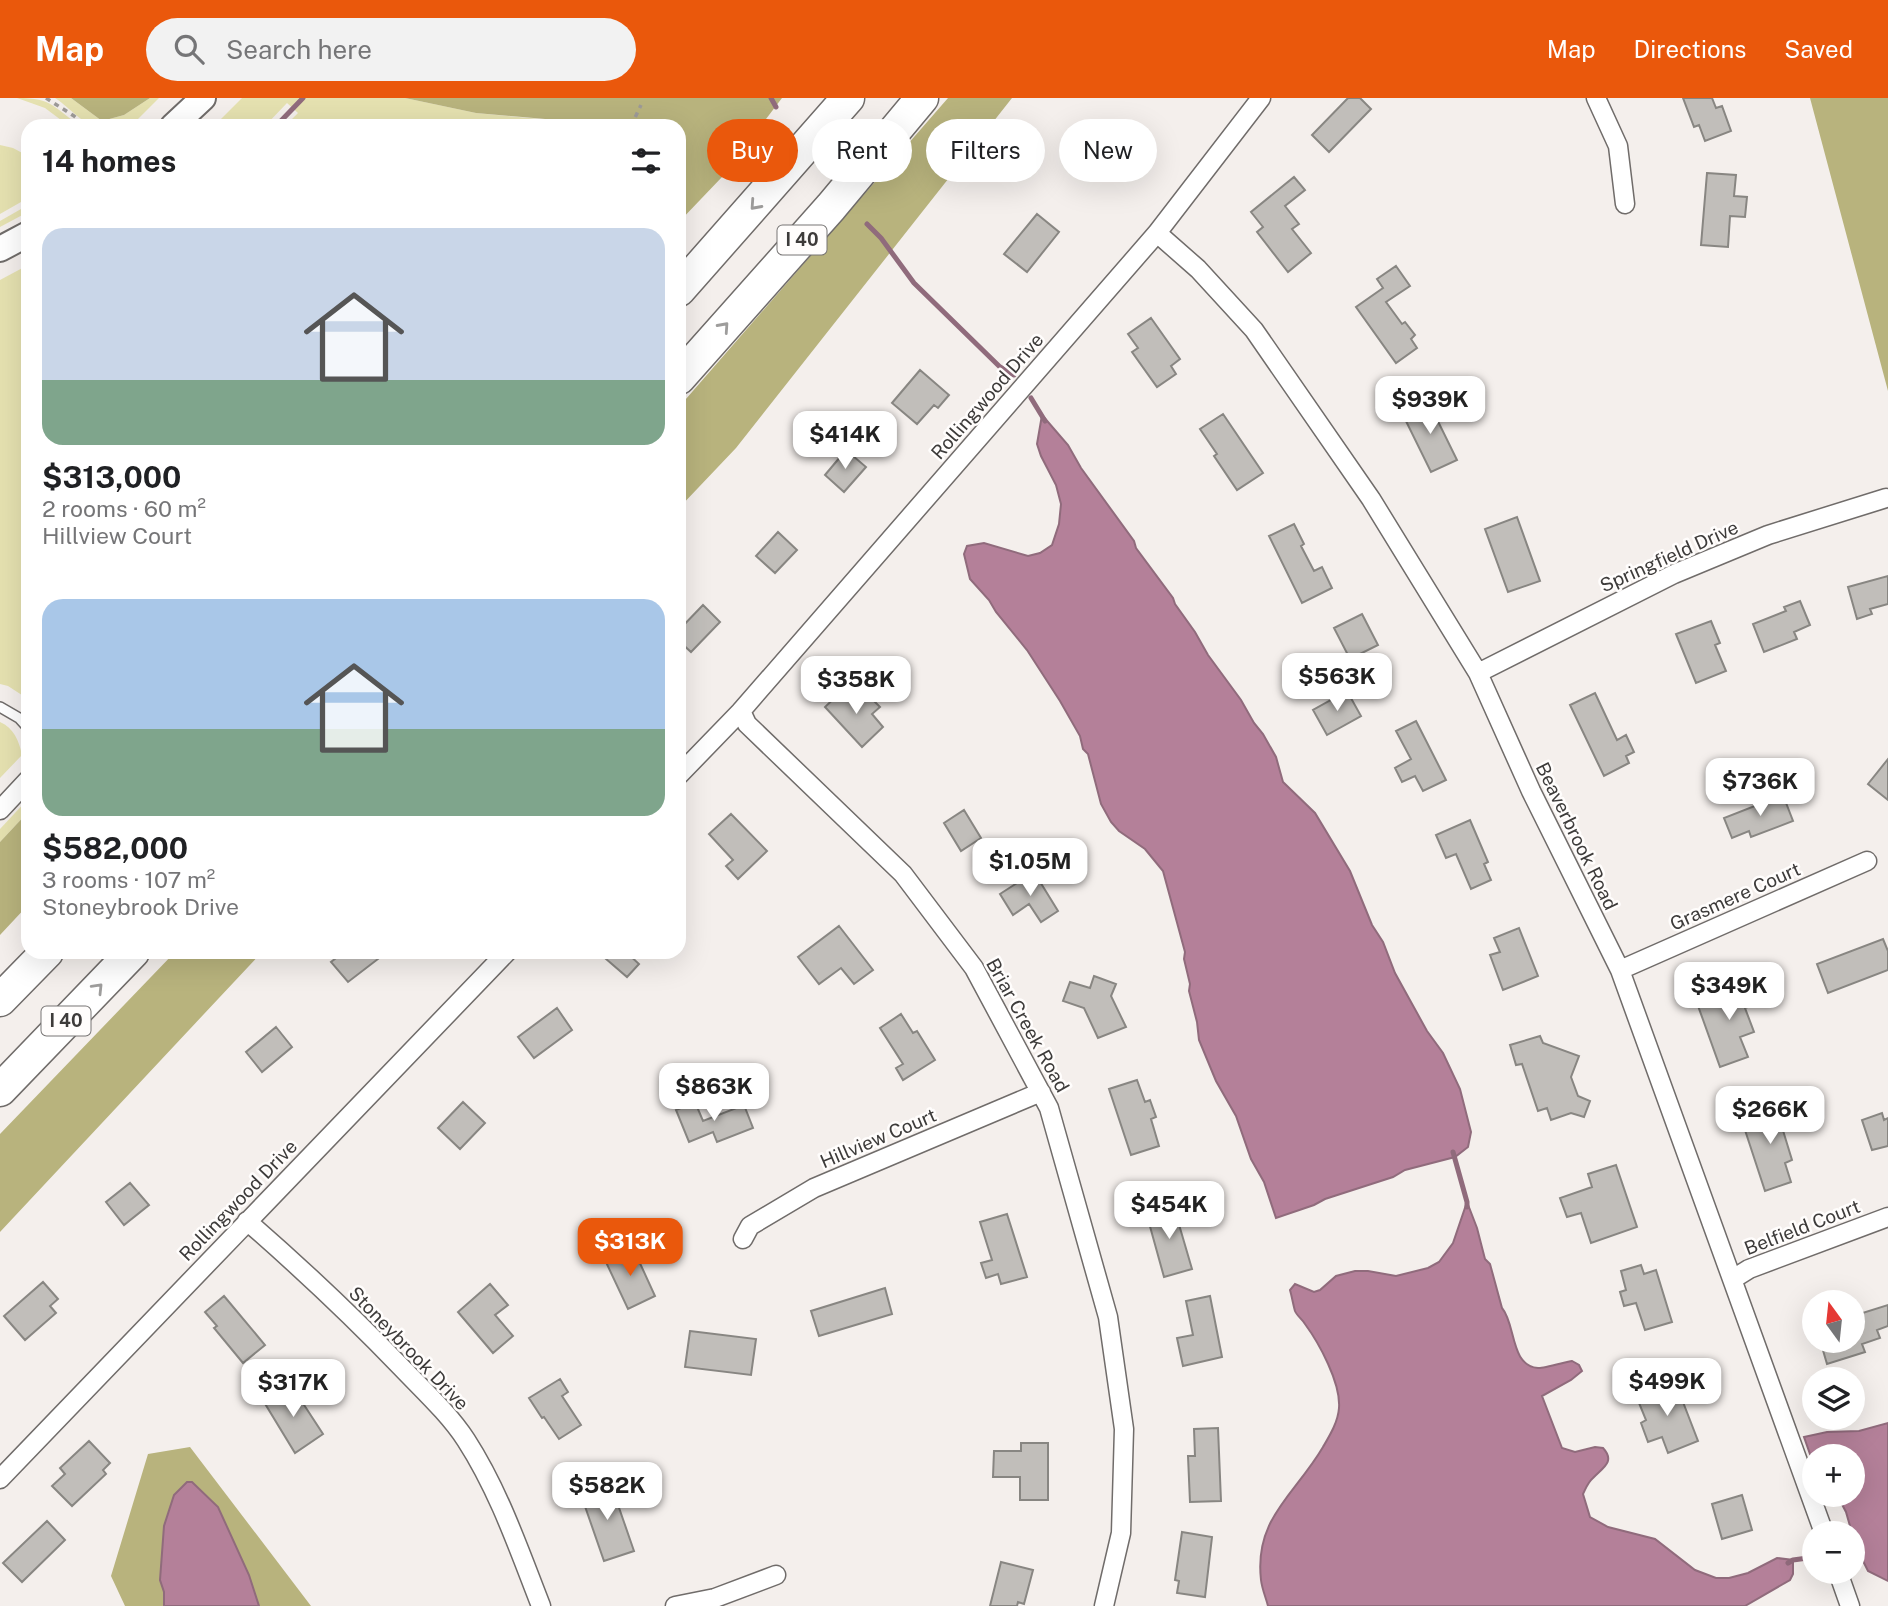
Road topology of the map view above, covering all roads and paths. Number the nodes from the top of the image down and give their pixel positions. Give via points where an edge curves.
1 (46, 98) edge
2 (203, 98) edge
3 (848, 98) edge
4 (922, 98) edge
5 (1261, 98) edge
6 (1596, 98) edge
7 (641, 105) dead end
8 (77, 119) edge
9 (180, 119) edge
10 (634, 119) edge
11 (1625, 204) dead end
12 (1157, 233) junction
13 (21, 238) edge
14 (0, 249) edge
15 (686, 282) edge
16 (686, 370) edge
17 (1886, 498) dead end
18 (1478, 673) junction
19 (0, 707) edge
20 (741, 711) junction
21 (21, 720) edge
22 (686, 768) edge
23 (21, 788) edge
24 (0, 810) edge
25 (1867, 861) dead end
26 (40, 959) edge
27 (125, 959) edge
28 (500, 959) edge
29 (1620, 970) junction
30 (0, 1000) edge
31 (0, 1090) edge
32 (1041, 1092) junction
33 (1888, 1217) edge
34 (247, 1221) junction
35 (743, 1239) dead end
36 (1733, 1279) junction
37 (0, 1479) edge
38 (1820, 1521) edge
39 (776, 1575) dead end
40 (1842, 1584) edge
41 (541, 1606) edge
42 (675, 1606) edge
43 (1104, 1606) edge
44 (1850, 1606) edge

1 - 8 path
2 - 9 street
3 -> 15 highway
16 -> 4 highway, I 40
5 - 12 street, Rollingwood Drive
6 - 11 street via 1618,146
7 - 10 path
12 - 18 street, Beaverbrook Road via 1198,269 1254,330 1371,499
12 - 20 street, Rollingwood Drive
13 - 14 street
17 - 18 street, Springfield Drive via 1768,535 1674,574
18 - 29 street, Beaverbrook Road
19 - 21 lane
20 - 22 street, Rollingwood Drive
20 - 32 street, Briar Creek Road via 747,724 903,874 974,968
23 - 24 street
25 - 29 street, Grasmere Court
26 - 30 highway
31 -> 27 highway, I 40
28 - 34 street, Rollingwood Drive
29 - 36 street, Beaverbrook Road
32 - 35 street, Hillview Court via 814,1188 750,1226
32 - 43 street, Briar Creek Road via 1108,1317 1124,1429 1121,1534
33 - 36 street, Belfield Court
34 - 37 street, Rollingwood Drive
34 - 41 street, Stoneybrook Drive via 377,1342 464,1438 502,1508
36 - 38 street, Beaverbrook Road
39 - 42 street via 715,1598
40 - 44 street

